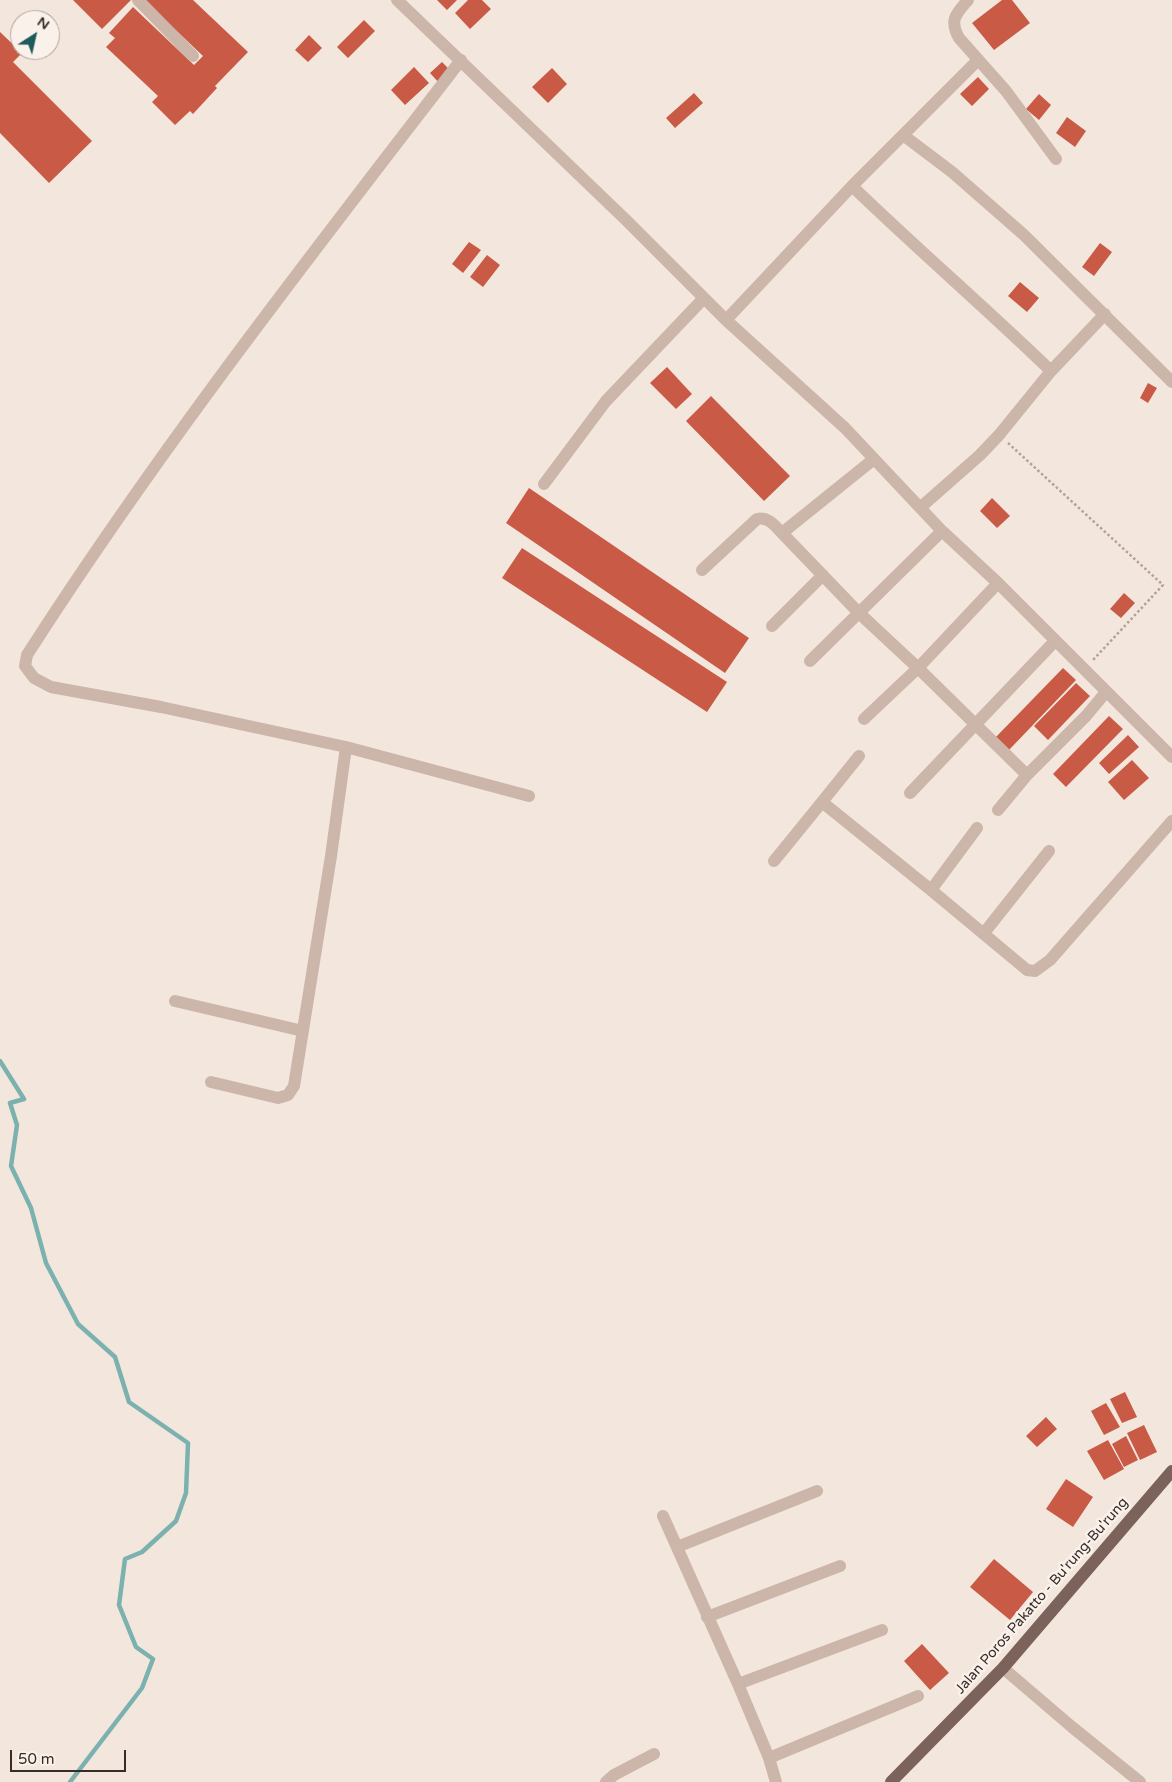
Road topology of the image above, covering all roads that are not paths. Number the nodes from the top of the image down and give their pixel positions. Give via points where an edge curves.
1 (138, 0) edge
2 (397, 0) edge
3 (968, 0) edge
4 (192, 56) dead end
5 (461, 60) junction
6 (977, 61) junction
7 (902, 135) junction
8 (1056, 159) dead end
9 (852, 186) junction
10 (704, 298) junction
11 (1105, 314) junction
12 (726, 320) junction
13 (1051, 371) junction
14 (1172, 382) edge
15 (874, 459) junction
16 (544, 484) dead end
17 (921, 507) junction
18 (942, 531) junction
19 (782, 533) junction
20 (702, 570) dead end
21 (823, 575) junction
22 (998, 583) junction
23 (859, 612) junction
24 (772, 626) dead end
25 (1055, 641) junction
26 (810, 661) dead end
27 (918, 668) junction
28 (1106, 692) junction
29 (864, 719) dead end
30 (974, 724) junction
31 (346, 746) junction
32 (859, 756) dead end
33 (1172, 757) edge
34 (1027, 775) junction
35 (910, 793) dead end
36 (529, 796) dead end
37 (822, 802) junction
38 (998, 810) dead end
39 (1172, 820) edge
40 (977, 828) dead end
41 (1049, 851) dead end
42 (774, 860) dead end
43 (931, 890) junction
44 (984, 933) junction
45 (176, 1001) dead end
46 (303, 1031) junction
47 (211, 1082) dead end
48 (1172, 1471) edge
49 (817, 1491) dead end
50 (663, 1516) dead end
51 (677, 1548) junction
52 (840, 1566) dead end
53 (707, 1617) junction
54 (882, 1630) dead end
55 (1003, 1668) junction
56 (738, 1684) junction
57 (918, 1696) dead end
58 (654, 1754) dead end
59 (769, 1758) junction
60 (606, 1782) edge
61 (776, 1782) edge
62 (891, 1782) edge
63 (1140, 1782) edge

1 - 4 street
2 - 5 street
3 - 6 street via 958,11 953,24 959,38
5 - 10 street
5 - 31 street via 176,437 64,597 27,656 25,666 40,682 51,687
6 - 7 street
6 - 8 street via 1006,91
7 - 9 street
7 - 11 street via 952,172 1024,235
9 - 12 street
9 - 13 street
10 - 12 street
10 - 16 street via 606,401
11 - 13 street
11 - 14 street
12 - 15 street via 845,428
13 - 17 street via 980,455
15 - 17 street
15 - 19 street
17 - 18 street
18 - 22 street
18 - 23 street
19 - 20 street via 767,519 756,520
19 - 21 street
21 - 23 street
21 - 24 street
22 - 25 street
22 - 27 street
23 - 26 street
23 - 27 street
25 - 28 street
25 - 30 street
27 - 29 street
27 - 30 street
28 - 33 street
28 - 34 street
30 - 34 street
30 - 35 street
31 - 36 street
31 - 46 street
32 - 37 street
34 - 38 street
37 - 42 street
37 - 43 street
39 - 44 street via 1067,942 1035,971 1027,970
40 - 43 street
41 - 44 street
43 - 44 street
45 - 46 street
46 - 47 street via 295,1082 283,1098
48 - 55 main road, Jalan Poros Pakatto - Bu'rung-Bu'rung
49 - 51 street
50 - 51 street
51 - 53 street
52 - 53 street
53 - 56 street
54 - 56 street
55 - 62 main road, Jalan Poros Pakatto - Bu'rung-Bu'rung
55 - 63 street
56 - 59 street
57 - 59 street
58 - 60 street
59 - 61 street

